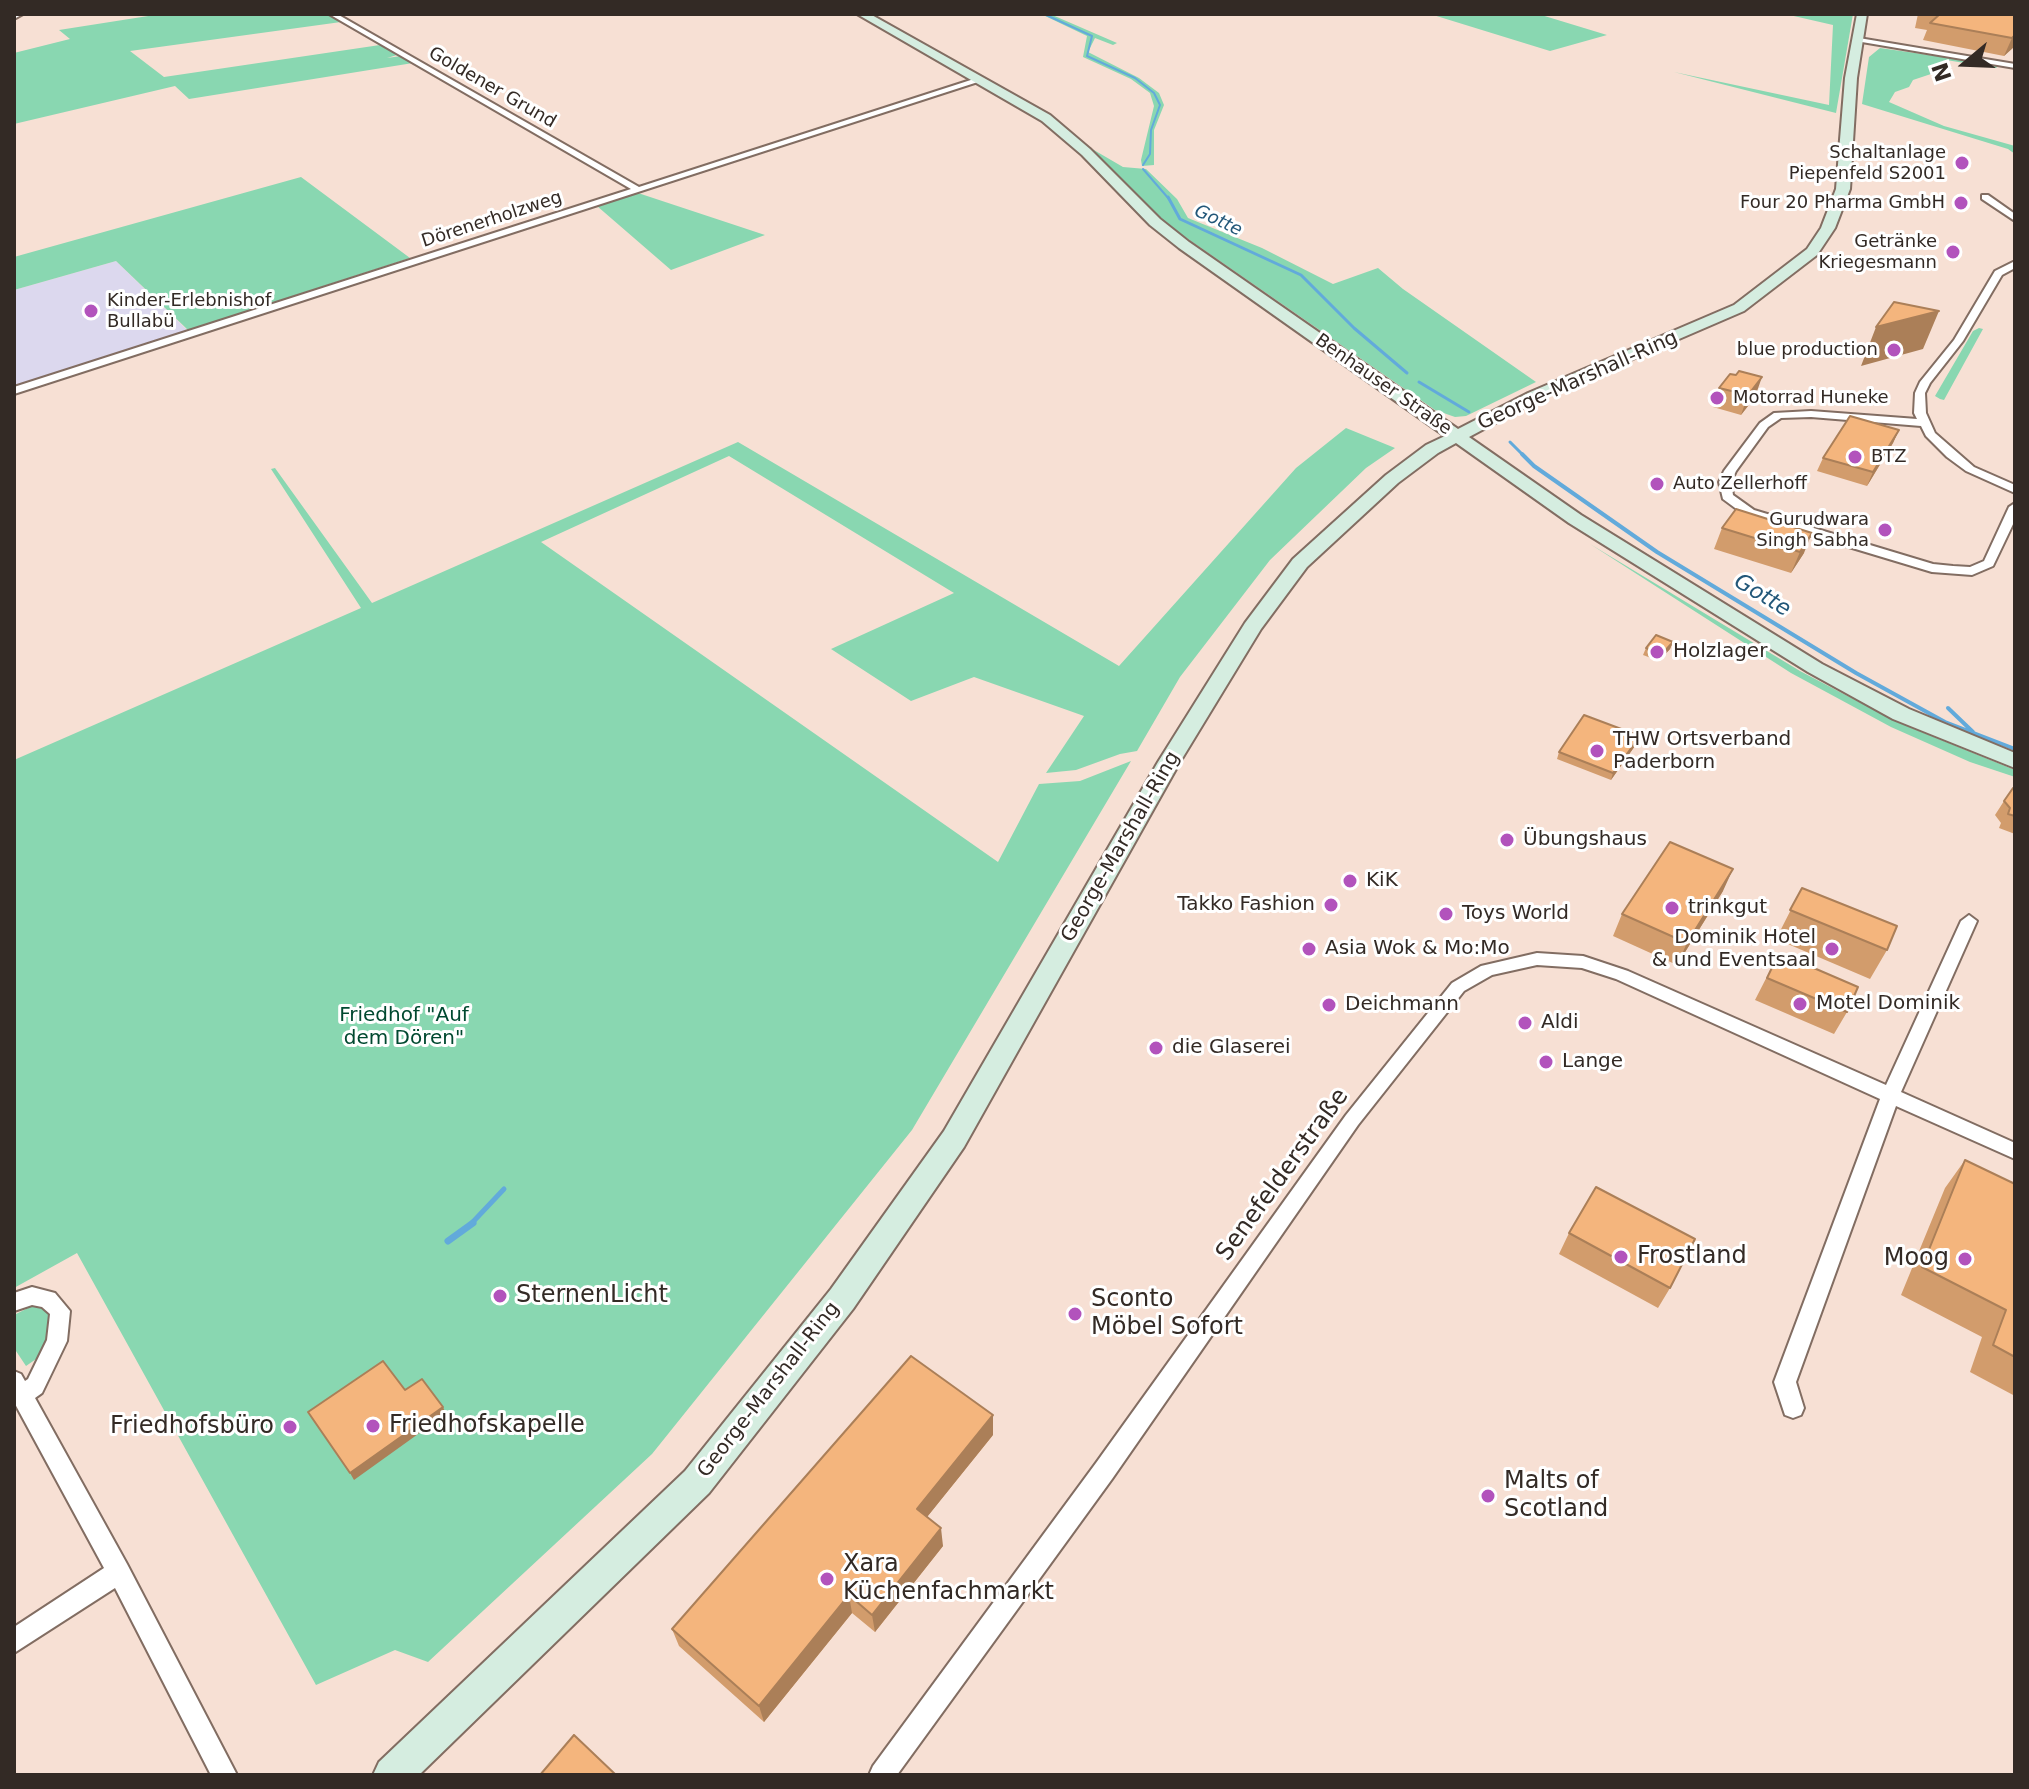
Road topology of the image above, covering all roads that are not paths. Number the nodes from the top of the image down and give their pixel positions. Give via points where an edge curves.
1 (20, 14) edge
2 (332, 14) edge
3 (862, 14) edge
4 (1862, 14) edge
5 (14, 17) edge
6 (1856, 39) junction
7 (2015, 66) edge
8 (980, 80) junction
9 (637, 189) junction
10 (1985, 197) dead end
11 (2015, 218) edge
12 (2015, 264) edge
13 (14, 391) edge
14 (1399, 397) junction
15 (1492, 416) junction
16 (1923, 423) junction
17 (1455, 436) junction
18 (1418, 444) junction
19 (1518, 479) junction
20 (2015, 489) edge
21 (2015, 507) edge
22 (2015, 761) edge
23 (1969, 921) dead end
24 (1890, 1096) junction
25 (2015, 1151) edge
26 (14, 1302) edge
27 (18, 1388) edge
28 (1793, 1408) dead end
29 (119, 1572) junction
30 (14, 1641) edge
31 (224, 1775) edge
32 (392, 1775) edge
33 (882, 1775) edge

1 - 5 street
2 - 9 street, Goldener Grund
3 - 8 main road, Benhauser Straße
4 - 6 main road, George-Marshall-Ring
6 - 7 street
6 - 15 main road, George-Marshall-Ring via 1843,189 1812,252 1739,308
8 - 9 street, Dörenerholzweg
8 - 14 main road, Benhauser Straße via 1065,133 1174,237
9 - 13 street, Dörenerholzweg
10 - 11 street
12 - 16 street via 1998,273 1958,341 1925,382
14 - 17 main road, Benhauser Straße
14 - 18 main road
15 - 17 main road, George-Marshall-Ring
15 - 19 main road via 1493,439
16 - 20 street via 1964,464
16 - 21 street via 1778,415 1764,425 1730,471 1727,496 1750,513 1932,568 1972,571 1989,563
17 - 18 main road, George-Marshall-Ring
17 - 19 main road, Benhauser Straße
18 - 32 main road, George-Marshall-Ring via 1300,563 1252,627 954,1139 842,1299 697,1482
19 - 22 main road, Benhauser Straße via 1815,668 1901,714
23 - 24 street
24 - 25 street, Senefelderstraße
24 - 28 street via 1785,1382
24 - 33 street, Senefelderstraße via 1583,962 1510,963 1464,983 1352,1120
26 - 27 street via 32,1296 48,1299 60,1311 57,1341 35,1386
27 - 29 street
29 - 30 street
29 - 31 street

